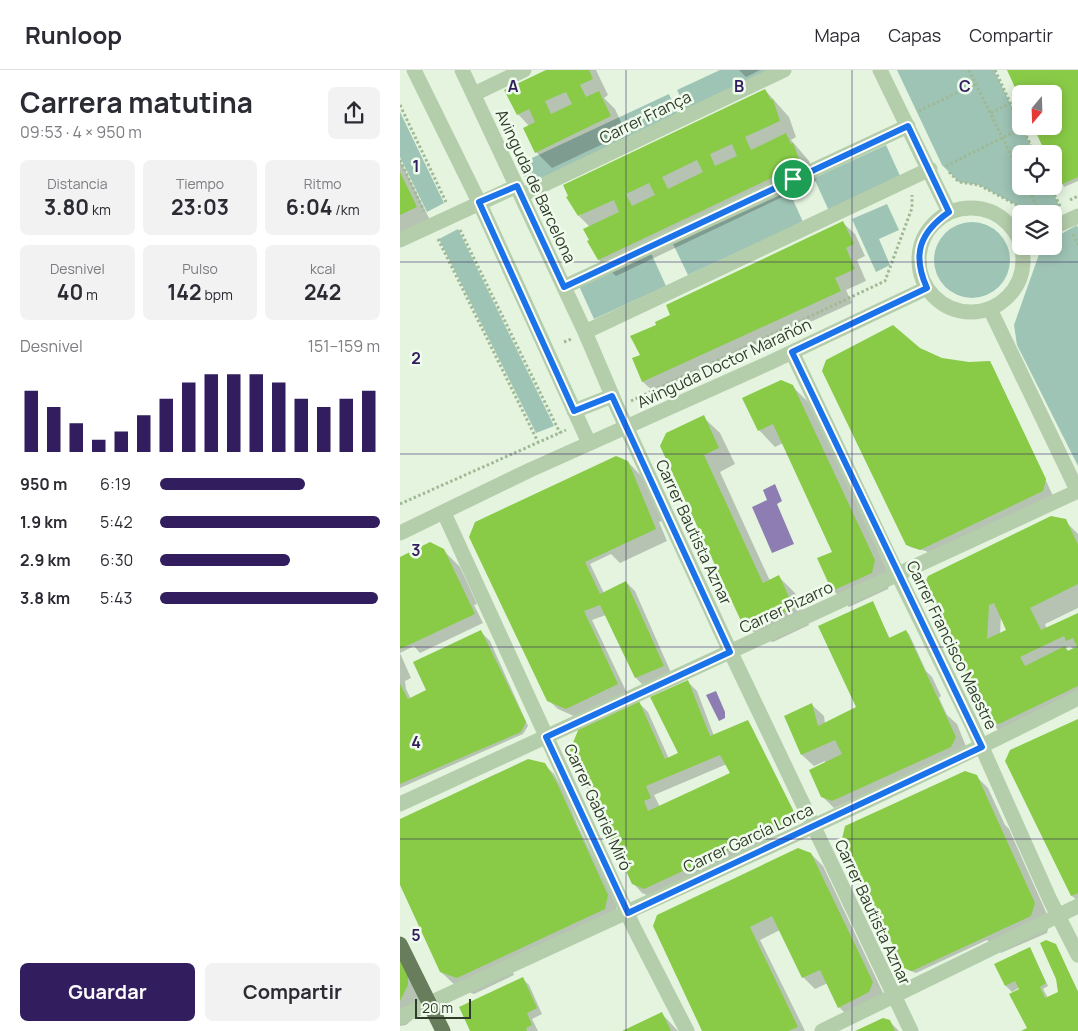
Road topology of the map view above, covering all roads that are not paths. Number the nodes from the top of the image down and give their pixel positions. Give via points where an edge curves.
1 (414, 70) edge
2 (462, 70) edge
3 (524, 70) edge
4 (784, 70) edge
5 (880, 70) edge
6 (474, 94) junction
7 (908, 126) junction
8 (930, 169) junction
9 (519, 191) junction
10 (479, 202) junction
11 (949, 212) junction
12 (1078, 216) edge
13 (1062, 223) edge
14 (1012, 228) edge
15 (400, 240) edge
16 (1023, 255) edge
17 (564, 287) junction
18 (927, 288) junction
19 (990, 309) junction
20 (585, 332) junction
21 (792, 352) junction
22 (615, 402) junction
23 (577, 417) junction
24 (626, 427) junction
25 (589, 443) junction
26 (1078, 491) edge
27 (444, 513) junction
28 (400, 533) edge
29 (898, 575) junction
30 (730, 652) junction
31 (1078, 698) edge
32 (546, 737) junction
33 (982, 747) junction
34 (400, 804) edge
35 (813, 827) junction
36 (1078, 906) edge
37 (628, 913) junction
38 (1058, 916) junction
39 (400, 944) edge
40 (1078, 955) edge
41 (894, 996) junction
42 (429, 1003) junction
43 (400, 1017) edge
44 (443, 1031) edge
45 (687, 1031) edge
46 (822, 1031) edge
47 (911, 1031) edge

1 - 10 street
2 - 6 street, Avinguda de Barcelona
3 - 6 street
4 - 9 street, Carrer França
5 - 7 street
6 - 9 street, Avinguda de Barcelona
7 - 8 street
7 - 17 street
8 - 11 street
8 - 20 street
9 - 10 street, Carrer França
9 - 17 street, Avinguda de Barcelona
10 - 15 street, Carrer França
10 - 23 street
11 - 14 street via 973,208 999,216
11 - 18 street via 934,222 922,239 918,258
12 - 13 street
16 - 19 street via 1022,274 1012,293
17 - 20 street, Avinguda de Barcelona
18 - 19 street via 936,299 952,309 968,312
18 - 21 street, Avinguda Doctor Marañón
19 - 26 street
20 - 22 street, Avinguda de Barcelona
21 - 24 street, Avinguda Doctor Marañón
21 - 29 street, Carrer Francisco Maestre
22 - 23 street
22 - 24 street, Avinguda de Barcelona
23 - 25 street
24 - 25 street, Avinguda Doctor Marañón
24 - 30 street, Carrer Bautista Aznar
25 - 27 street, Avinguda Doctor Marañón
26 - 29 street, Carrer Pizarro
27 - 28 street, Avinguda Doctor Marañón
27 - 32 street, Carrer Gabriel Miró
29 - 30 street, Carrer Pizarro
29 - 33 street, Carrer Francisco Maestre
30 - 32 street, Carrer Pizarro
30 - 35 street, Carrer Bautista Aznar
31 - 33 street, Carrer García Lorca
32 - 34 street, Carrer Pizarro
32 - 37 street, Carrer Gabriel Miró
33 - 35 street, Carrer García Lorca
33 - 38 street, Carrer Francisco Maestre
35 - 37 street, Carrer García Lorca
35 - 41 street, Carrer Bautista Aznar
36 - 38 street
37 - 42 street, Carrer García Lorca
37 - 45 street, Carrer Gabriel Miró
38 - 40 street, Carrer Francisco Maestre
38 - 41 street
39 - 42 main road
41 - 46 street
41 - 47 street, Carrer Bautista Aznar
42 - 43 street, Carrer García Lorca
42 - 44 main road

